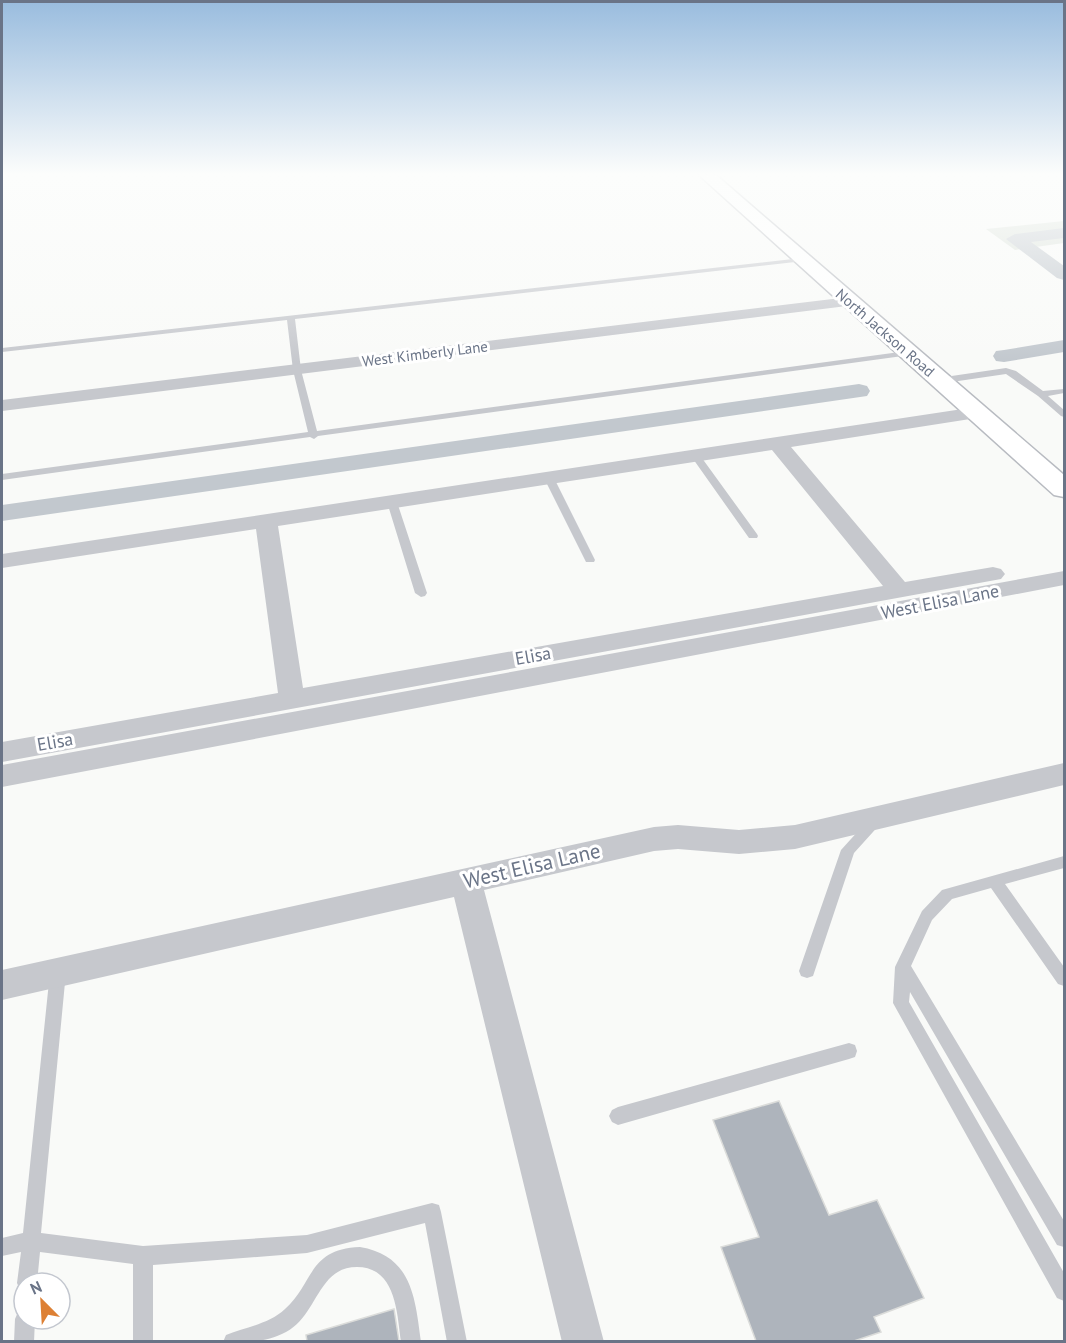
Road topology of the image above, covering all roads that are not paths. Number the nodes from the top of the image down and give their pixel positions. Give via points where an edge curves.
1 (777, 238) edge
2 (802, 260) junction
3 (849, 302) junction
4 (291, 318) junction
5 (2, 350) edge
6 (907, 352) junction
7 (297, 370) junction
8 (938, 381) junction
9 (1065, 391) edge
10 (1041, 394) junction
11 (2, 406) edge
12 (976, 413) junction
13 (1065, 414) edge
14 (314, 436) junction
15 (777, 443) junction
16 (696, 456) junction
17 (2, 477) edge
18 (549, 478) junction
19 (1065, 489) edge
20 (392, 502) junction
21 (266, 521) junction
22 (753, 536) dead end
23 (590, 560) dead end
24 (2, 561) edge
25 (1065, 561) edge
26 (1065, 578) edge
27 (899, 591) junction
28 (421, 593) dead end
29 (292, 700) junction
30 (2, 752) edge
31 (1065, 774) edge
32 (2, 776) edge
33 (880, 817) junction
34 (1065, 862) edge
35 (466, 881) junction
36 (994, 881) junction
37 (903, 967) junction
38 (807, 970) dead end
39 (58, 972) junction
40 (1065, 979) edge
41 (2, 985) edge
42 (849, 1052) dead end
43 (618, 1116) dead end
44 (1065, 1238) edge
45 (29, 1241) junction
46 (2, 1247) edge
47 (143, 1256) junction
48 (28, 1271) edge
49 (1065, 1292) edge
50 (143, 1341) edge
51 (233, 1341) edge
52 (411, 1341) edge
53 (457, 1341) edge
54 (583, 1341) edge

1 - 2 main road, North Jackson Road
2 - 3 main road, North Jackson Road
2 - 4 lane
3 - 6 main road, North Jackson Road
3 - 7 street, West Kimberly Lane
4 - 5 lane
4 - 7 lane
6 - 8 main road, North Jackson Road
6 - 14 lane
7 - 11 street, West Kimberly Lane
7 - 14 lane
8 - 10 lane via 1006,371
8 - 12 main road, North Jackson Road
9 - 10 lane
10 - 13 lane
12 - 15 street
12 - 19 main road, North Jackson Road
14 - 17 lane
15 - 16 street
15 - 27 street
16 - 18 street
16 - 22 lane
18 - 20 street
18 - 23 lane
20 - 21 street
20 - 28 lane
21 - 24 street
21 - 29 street
25 - 27 street, Elisa
26 - 32 street, West Elisa Lane
27 - 29 street, Elisa
29 - 30 street, Elisa
31 - 33 street, West Elisa Lane
33 - 35 street, West Elisa Lane via 795,837 740,842 654,839
33 - 38 lane via 848,850
34 - 36 lane
35 - 39 street, West Elisa Lane
35 - 54 street
36 - 37 lane via 947,894 927,916
36 - 40 lane
37 - 44 lane
37 - 49 lane via 901,1003
39 - 41 street, West Elisa Lane
39 - 45 lane
42 - 43 lane
45 - 46 lane
45 - 47 lane
45 - 48 lane
47 - 50 lane
47 - 53 lane via 307,1244 432,1212
51 - 52 lane via 261,1334 291,1317 325,1269 344,1257 369,1257 390,1268 404,1293

